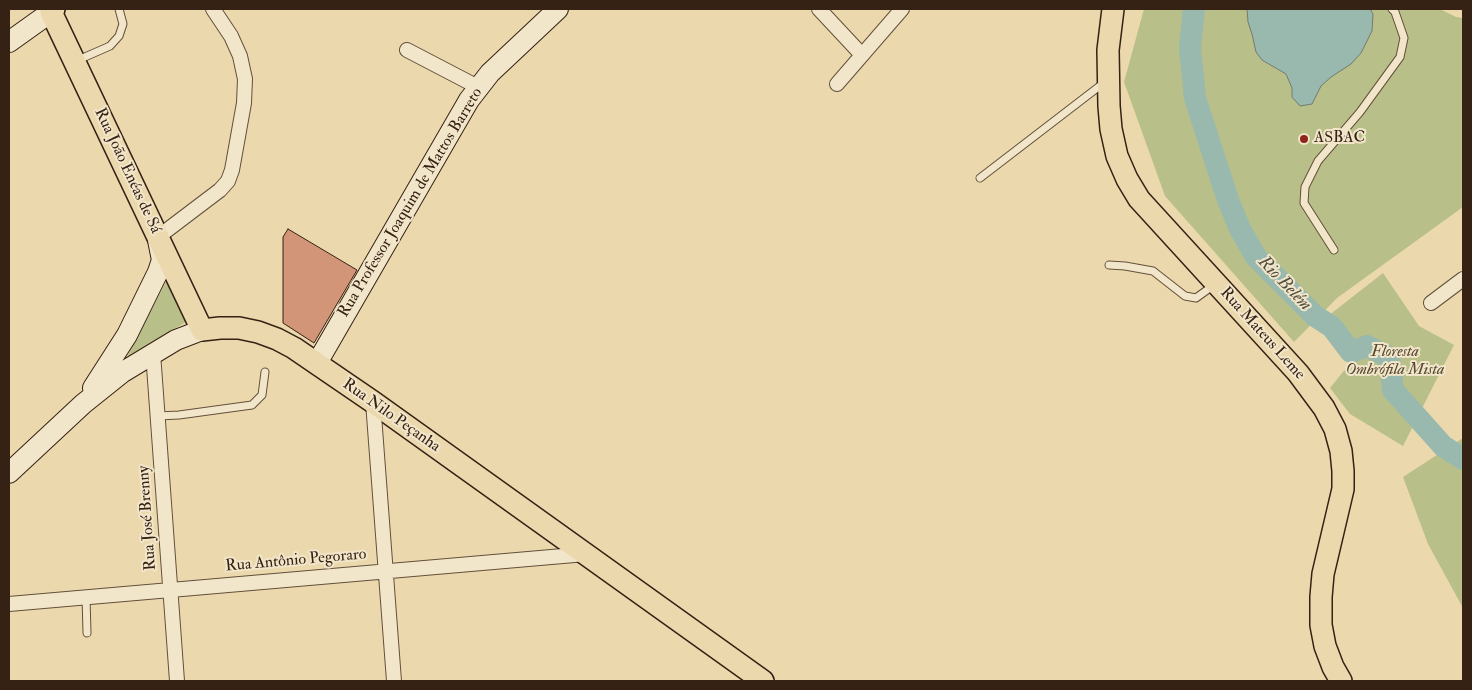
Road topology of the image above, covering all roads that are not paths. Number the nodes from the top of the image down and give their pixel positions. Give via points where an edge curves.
1 (119, 9) edge
2 (213, 9) edge
3 (558, 9) edge
4 (818, 9) edge
5 (902, 9) edge
6 (1113, 9) edge
7 (1392, 9) edge
8 (52, 10) edge
9 (9, 42) edge
10 (407, 50) dead end
11 (862, 55) junction
12 (74, 62) junction
13 (1108, 80) junction
14 (837, 84) dead end
15 (478, 87) junction
16 (980, 178) dead end
17 (158, 237) junction
18 (1334, 250) dead end
19 (1109, 266) dead end
20 (1463, 279) edge
21 (1216, 284) junction
22 (1431, 302) dead end
23 (202, 330) junction
24 (153, 353) junction
25 (317, 363) junction
26 (265, 372) dead end
27 (373, 402) junction
28 (83, 404) junction
29 (158, 416) junction
30 (9, 473) edge
31 (586, 554) junction
32 (386, 571) junction
33 (170, 590) junction
34 (86, 597) junction
35 (9, 604) edge
36 (87, 634) dead end
37 (177, 681) edge
38 (394, 681) edge
39 (763, 681) edge
40 (1341, 681) edge

1 - 12 lane via 123,24 119,36 110,46
2 - 17 street via 231,36 245,79 232,170 220,190
3 - 15 main road, Rua Professor Joaquim de Mattos Barreto
4 - 11 street
5 - 11 street
6 - 13 main road, Rua Mateus Leme
7 - 18 lane via 1396,12 1404,38 1400,57 1318,162 1304,186 1304,203
8 - 9 main road
8 - 12 main road, Rua João Enéas de Sá
10 - 15 street
11 - 14 street
12 - 17 main road, Rua João Enéas de Sá
13 - 16 lane
13 - 21 main road, Rua Mateus Leme via 1111,129 1126,179 1139,199
15 - 25 main road, Rua Professor Joaquim de Mattos Barreto
17 - 23 main road, Rua João Enéas de Sá
17 - 28 main road via 162,260 158,272 127,335
19 - 21 lane via 1153,271 1184,296 1196,298
20 - 22 street
21 - 40 main road, Rua Mateus Leme via 1312,390 1335,429 1343,464 1343,489 1323,574 1321,616 1325,646
23 - 24 main road, Rua Nilo Peçanha
23 - 25 main road, Rua Nilo Peçanha via 239,328 258,332 277,339
24 - 28 main road, Rua Nilo Peçanha
24 - 29 street, Rua José Brenny
25 - 27 main road, Rua Nilo Peçanha
26 - 29 lane via 262,395 252,405
27 - 31 main road, Rua Nilo Peçanha
27 - 32 street
28 - 30 main road, Rua Nilo Peçanha
29 - 33 street, Rua José Brenny
31 - 32 street, Rua Antônio Pegoraro
31 - 39 main road, Rua Nilo Peçanha
32 - 33 street, Rua Antônio Pegoraro
32 - 38 street
33 - 34 street, Rua Antônio Pegoraro
33 - 37 street, Rua José Brenny
34 - 35 street, Rua Antônio Pegoraro
34 - 36 lane

